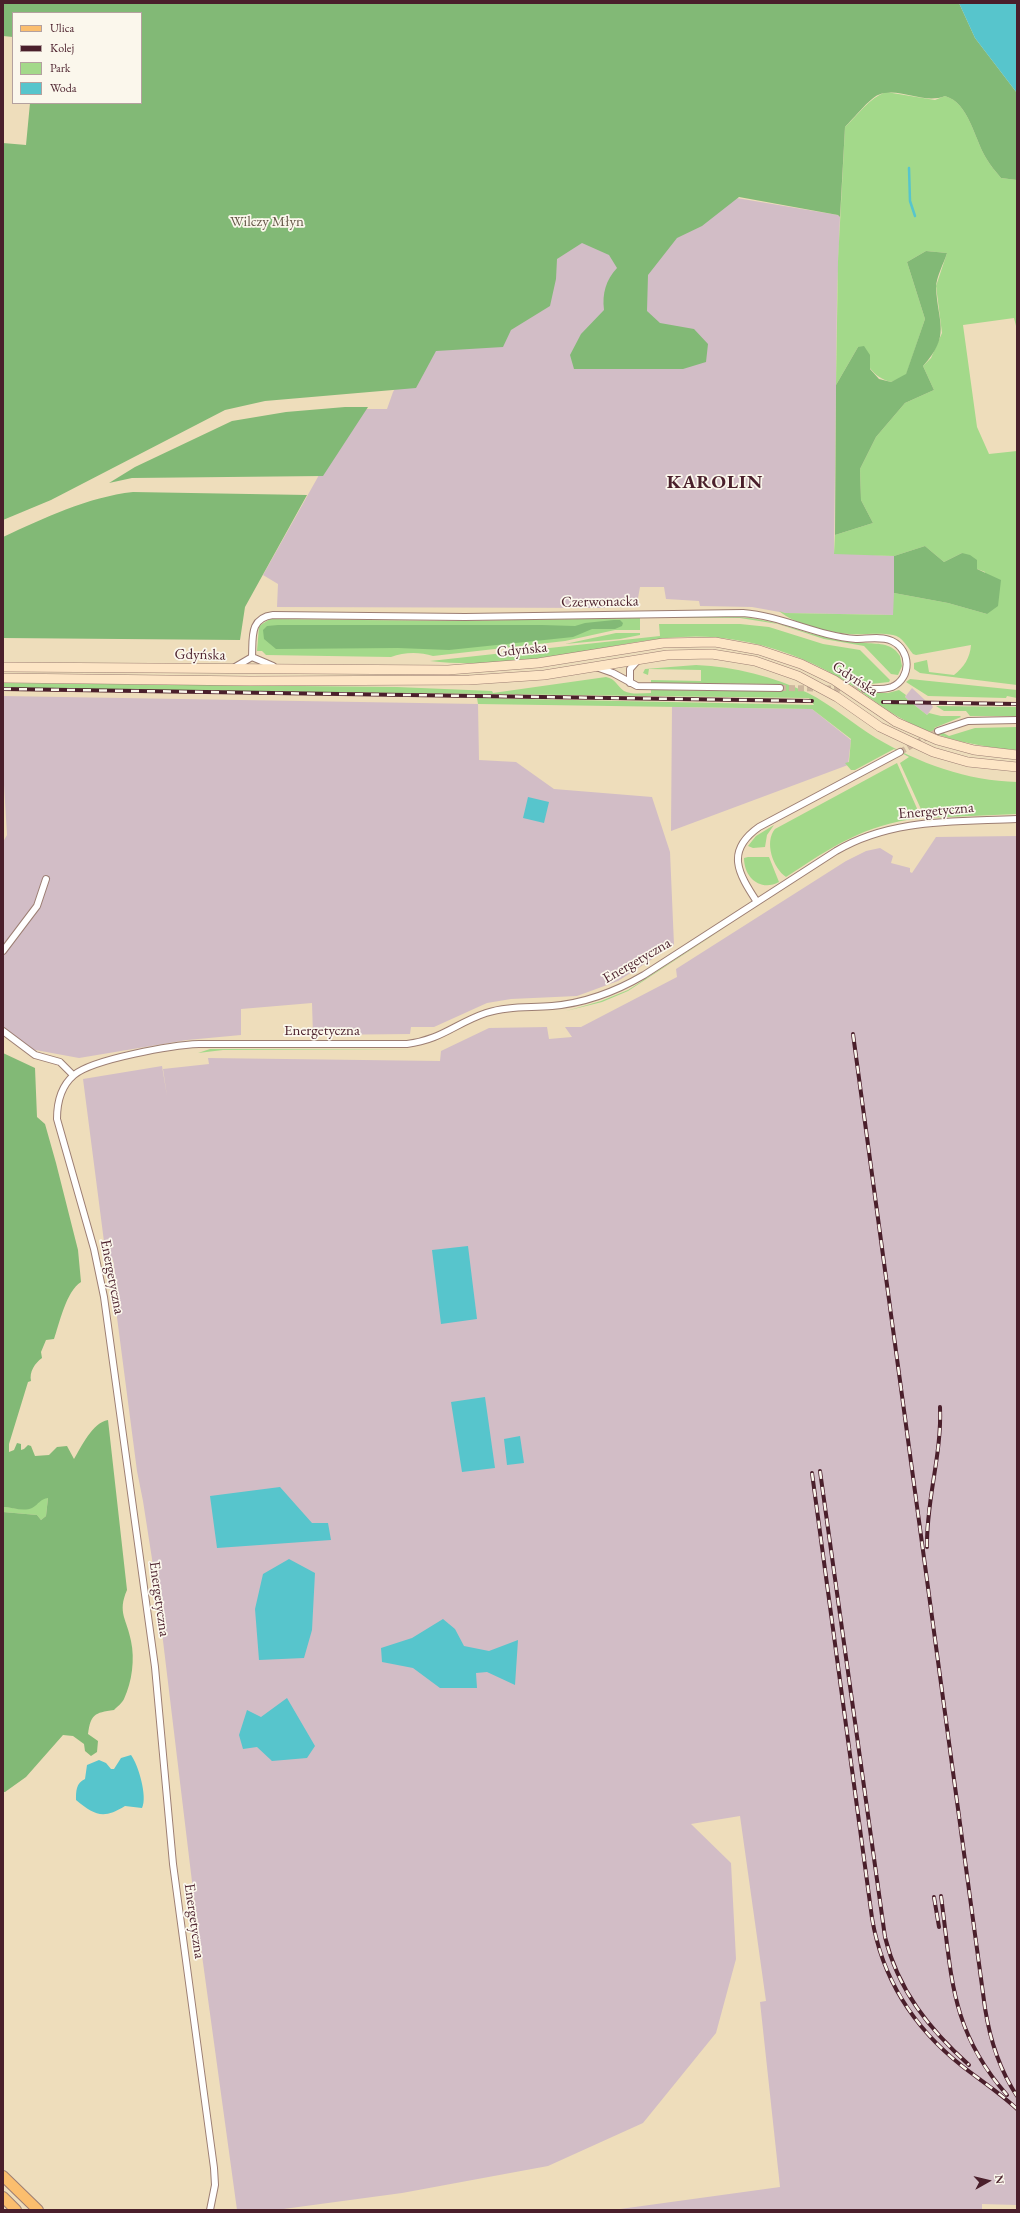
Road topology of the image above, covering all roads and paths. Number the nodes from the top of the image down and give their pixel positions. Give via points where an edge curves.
1 (252, 657) junction
2 (640, 659) junction
3 (3, 667) edge
4 (596, 667) junction
5 (227, 670) junction
6 (287, 670) junction
7 (3, 678) edge
8 (630, 683) junction
9 (780, 688) tunnel mouth
10 (865, 689) tunnel mouth
11 (1017, 720) edge
12 (938, 731) tunnel mouth
13 (900, 752) tunnel mouth
14 (1017, 755) edge
15 (1017, 767) edge
16 (1017, 819) edge
17 (46, 879) dead end
18 (757, 902) junction
19 (3, 951) edge
20 (3, 1031) edge
21 (74, 1075) junction
22 (3, 2176) edge
23 (3, 2197) edge
24 (16, 2210) edge
25 (38, 2210) edge
26 (210, 2210) edge

1 - 5 street
1 - 6 street
1 - 10 street, Czerwonacka via 254,630 258,621 265,616 274,615 465,617 743,613 780,619 830,635 855,639 885,639 896,643 907,658 902,679 890,688
2 - 4 main road, Gdyńska
2 - 8 street via 631,666
2 - 15 main road, Gdyńska via 704,654 763,664 792,673 818,686 880,727 921,747 968,762
3 - 5 main road, Gdyńska
4 - 7 main road, Gdyńska via 544,675 453,681
4 - 8 street
5 - 6 main road, Gdyńska
6 - 14 main road, Gdyńska via 473,669 568,660 663,643 722,643 766,652 801,664 834,680 889,718 930,738 974,750
8 - 9 street via 643,686
11 - 12 street via 968,721
13 - 18 street via 759,828 745,839 738,854 738,867
16 - 18 street, Energetyczna via 923,823 885,829 847,844
17 - 19 street via 37,906
18 - 21 street, Energetyczna via 629,984 581,1002 492,1012 470,1020 439,1037 418,1043 185,1045 91,1066
20 - 21 street via 35,1055 60,1062
21 - 26 street, Energetyczna via 60,1096 57,1119 94,1249 106,1304 155,1667 174,1864 214,2168 215,2185
22 - 25 main road
23 - 24 main road

